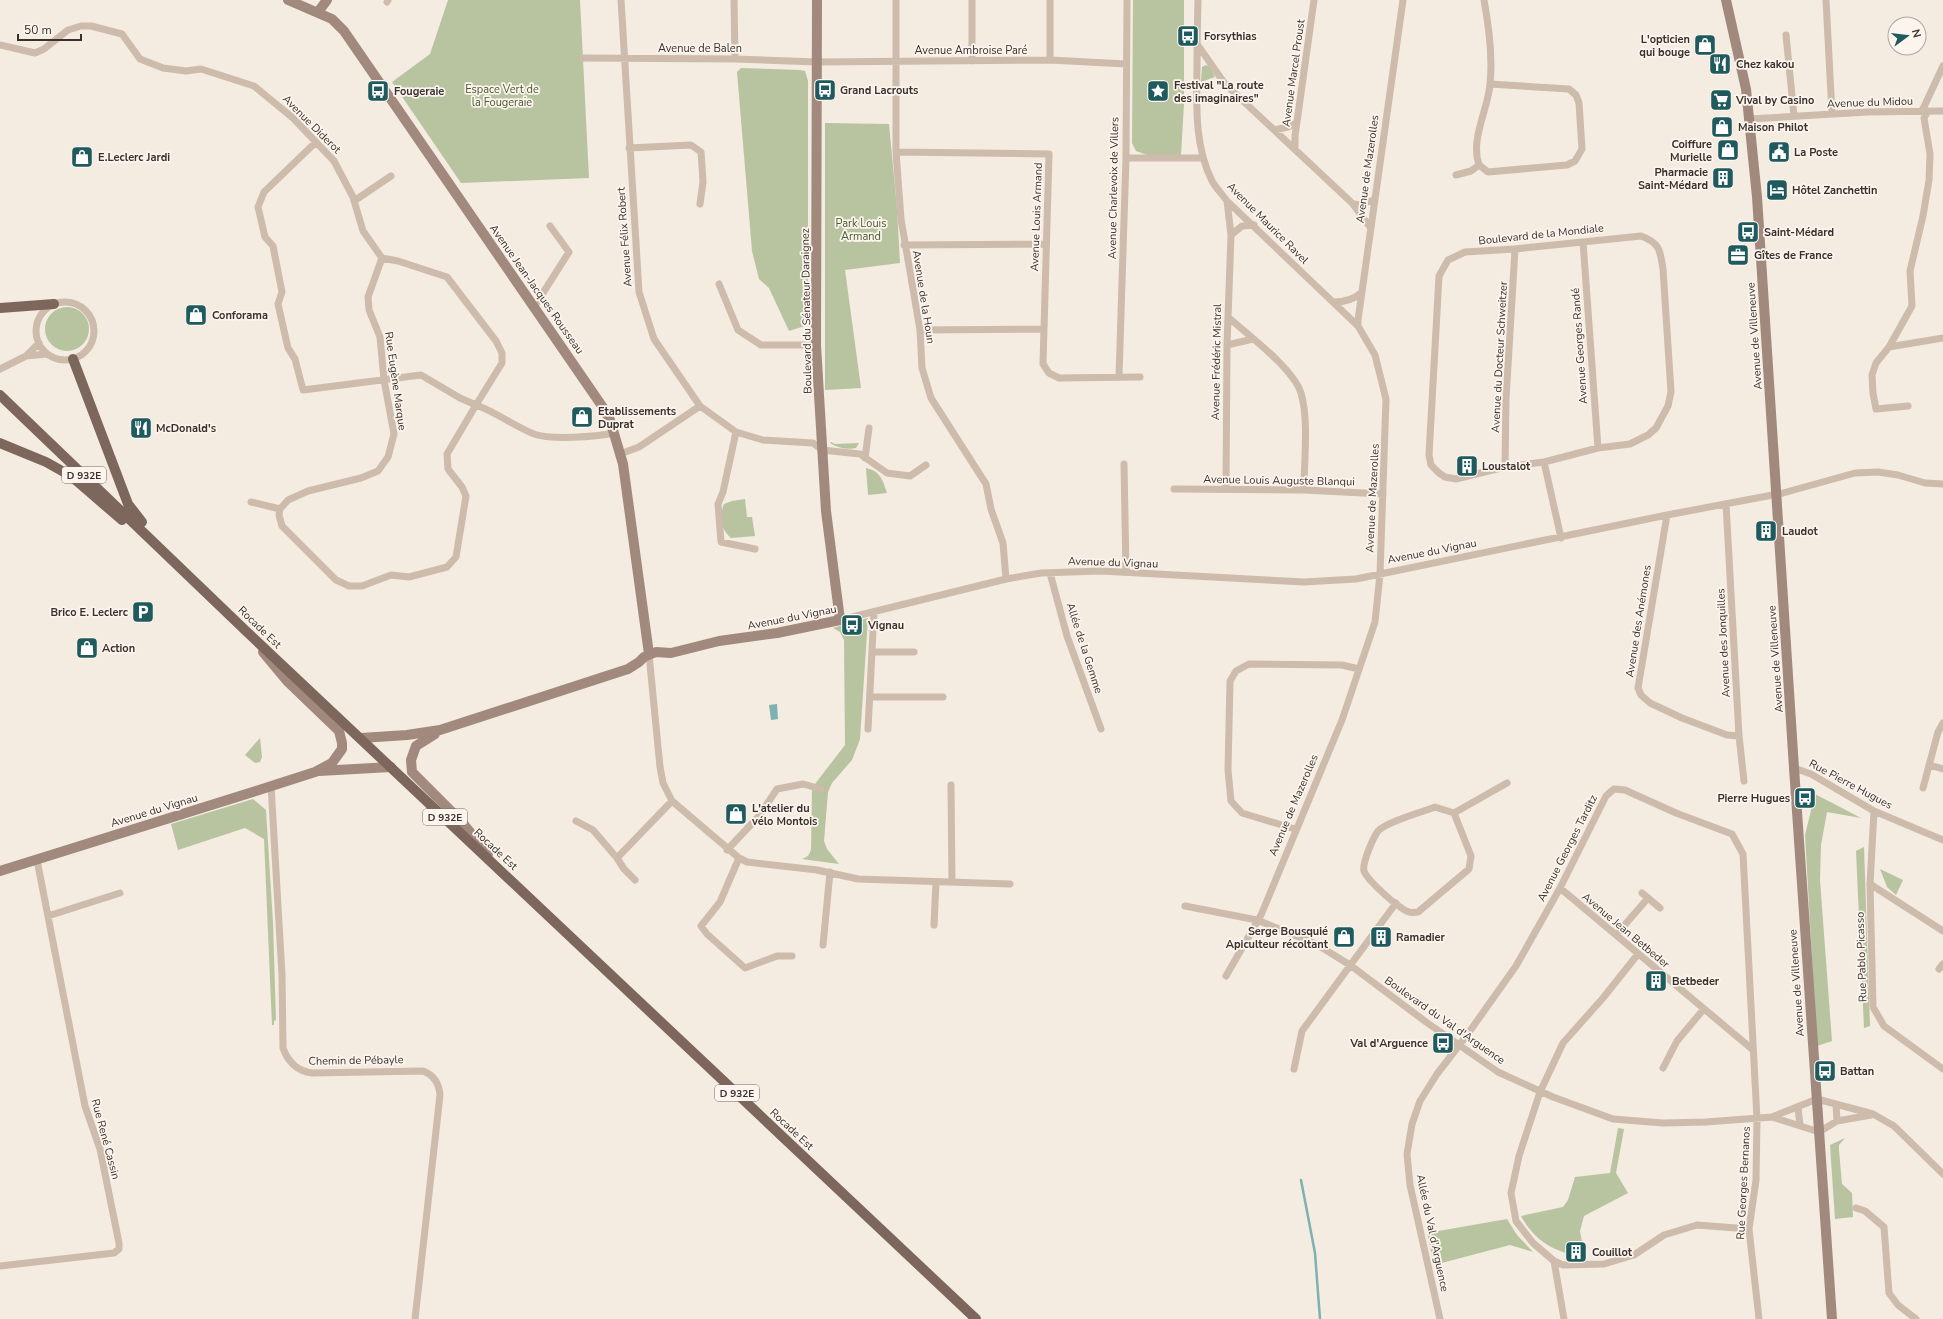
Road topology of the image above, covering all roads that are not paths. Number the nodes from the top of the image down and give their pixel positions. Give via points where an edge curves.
1 (288, 0) edge
2 (327, 0) edge
3 (621, 0) edge
4 (734, 0) edge
5 (817, 0) edge
6 (896, 0) edge
7 (972, 0) edge
8 (1050, 0) edge
9 (1127, 0) edge
10 (1198, 0) edge
11 (1314, 0) edge
12 (1403, 0) edge
13 (1484, 0) edge
14 (1726, 0) edge
15 (1826, 0) edge
16 (318, 12) junction
17 (1786, 35) dead end
18 (1197, 44) junction
19 (0, 45) edge
20 (582, 58) dead end
21 (623, 59) junction
22 (735, 59) junction
23 (1050, 60) junction
24 (895, 61) junction
25 (972, 61) junction
26 (817, 62) junction
27 (1126, 64) junction
28 (1943, 66) edge
29 (1490, 84) junction
30 (1923, 111) junction
31 (1943, 111) edge
32 (1832, 114) junction
33 (1794, 116) junction
34 (1749, 119) junction
35 (1296, 123) junction
36 (1274, 130) junction
37 (316, 142) junction
38 (630, 148) junction
39 (1295, 149) junction
40 (896, 152) junction
41 (1126, 158) junction
42 (1203, 158) junction
43 (1479, 165) junction
44 (1456, 175) dead end
45 (391, 176) dead end
46 (1374, 200) junction
47 (354, 201) junction
48 (1227, 201) junction
49 (1352, 203) junction
50 (700, 204) dead end
51 (1254, 225) junction
52 (550, 226) dead end
53 (1370, 226) junction
54 (1231, 235) junction
55 (1583, 242) junction
56 (1046, 244) junction
57 (904, 245) junction
58 (1515, 249) junction
59 (382, 258) junction
60 (719, 284) dead end
61 (1360, 293) junction
62 (1334, 302) junction
63 (54, 304) junction
64 (534, 307) junction
65 (0, 308) edge
66 (1228, 317) junction
67 (1358, 326) junction
68 (1043, 329) junction
69 (920, 330) junction
70 (1943, 338) edge
71 (1252, 339) junction
72 (39, 344) junction
73 (816, 345) junction
74 (1227, 345) junction
75 (1889, 347) junction
76 (47, 354) junction
77 (26, 356) junction
78 (73, 359) junction
79 (0, 370) edge
80 (1119, 376) junction
81 (1140, 377) dead end
82 (384, 380) junction
83 (0, 395) edge
84 (476, 405) junction
85 (700, 406) junction
86 (1908, 406) dead end
87 (868, 428) dead end
88 (736, 432) junction
89 (614, 433) junction
90 (0, 444) edge
91 (1598, 448) junction
92 (822, 450) junction
93 (620, 454) junction
94 (865, 458) junction
95 (1544, 462) junction
96 (1124, 464) dead end
97 (926, 465) dead end
98 (1505, 467) junction
99 (1943, 484) edge
100 (1174, 489) dead end
101 (1226, 489) junction
102 (1304, 490) junction
103 (1383, 494) junction
104 (1776, 494) junction
105 (251, 502) dead end
106 (1726, 504) junction
107 (280, 509) junction
108 (1667, 515) junction
109 (1561, 538) junction
110 (755, 549) dead end
111 (168, 555) junction
112 (1126, 572) junction
113 (1050, 573) junction
114 (1380, 574) junction
115 (1006, 579) junction
116 (874, 612) junction
117 (236, 620) junction
118 (840, 620) junction
119 (246, 631) junction
120 (872, 652) junction
121 (914, 652) dead end
122 (649, 654) junction
123 (1359, 669) junction
124 (870, 697) junction
125 (943, 697) dead end
126 (1943, 723) edge
127 (868, 729) dead end
128 (1101, 729) dead end
129 (440, 730) junction
130 (1739, 736) junction
131 (361, 738) junction
132 (1929, 765) junction
133 (391, 767) junction
134 (1794, 768) junction
135 (1943, 769) edge
136 (315, 772) junction
137 (1744, 781) dead end
138 (1507, 782) dead end
139 (951, 784) dead end
140 (271, 786) junction
141 (1923, 788) dead end
142 (821, 789) dead end
143 (672, 801) junction
144 (1874, 811) junction
145 (1454, 813) junction
146 (576, 821) dead end
147 (1296, 829) junction
148 (1943, 840) edge
149 (728, 850) junction
150 (617, 858) junction
151 (739, 858) junction
152 (37, 860) junction
153 (498, 868) junction
154 (0, 871) edge
155 (830, 872) junction
156 (635, 880) dead end
157 (936, 882) junction
158 (952, 882) junction
159 (1010, 884) dead end
160 (1870, 884) junction
161 (1560, 888) junction
162 (120, 893) dead end
163 (1642, 893) dead end
164 (1648, 898) junction
165 (1396, 903) junction
166 (1185, 906) dead end
167 (1660, 908) dead end
168 (48, 916) junction
169 (1257, 920) junction
170 (934, 925) dead end
171 (1943, 931) edge
172 (1616, 935) junction
173 (823, 945) dead end
174 (1638, 954) junction
175 (792, 956) dead end
176 (1350, 965) junction
177 (1226, 976) dead end
178 (1703, 1010) junction
179 (1460, 1046) junction
180 (1752, 1049) junction
181 (1663, 1068) dead end
182 (1294, 1069) dead end
183 (1943, 1070) edge
184 (1540, 1092) junction
185 (1817, 1099) junction
186 (1836, 1104) junction
187 (1798, 1108) junction
188 (1873, 1114) junction
189 (1772, 1117) junction
190 (1757, 1119) junction
191 (1837, 1121) junction
192 (1800, 1125) junction
193 (1819, 1132) junction
194 (1943, 1174) edge
195 (1856, 1208) dead end
196 (1750, 1229) junction
197 (1554, 1261) junction
198 (0, 1266) edge
199 (415, 1319) edge
200 (976, 1319) edge
201 (1440, 1319) edge
202 (1564, 1319) edge
203 (1759, 1319) edge
204 (1832, 1319) edge
205 (1916, 1319) edge

1 - 16 street, Avenue Jean-Jacques Rousseau
2 - 16 street
3 - 21 street, Avenue Félix Robert
4 - 22 street
5 - 26 street, Boulevard du Sénateur Daraignez
6 - 24 street, Avenue de la Houn
7 - 25 street
8 - 23 street
9 - 27 street, Avenue Charlevoix de Villers
10 - 18 street, Avenue Maurice Ravel
11 - 35 street, Avenue Marcel Proust
12 - 46 street, Avenue de Mazerolles
13 - 29 street via 1490,39
14 - 34 street, Avenue de Villeneuve via 1740,57
15 - 32 street
16 - 64 street, Avenue Jean-Jacques Rousseau via 332,19 344,31
17 - 33 street
18 - 36 street via 1225,84
18 - 42 street, Avenue Maurice Ravel via 1198,133
19 - 37 street, Avenue Diderot via 35,53 68,30 81,26 122,34 140,59 163,68 201,70 254,86 293,118
20 - 21 street, Avenue de Balen
21 - 22 street, Avenue de Balen
21 - 38 street, Avenue Félix Robert
22 - 26 street, Avenue de Balen
23 - 25 street, Avenue Ambroise Paré
23 - 27 street, Avenue Ambroise Paré
24 - 25 street, Avenue Ambroise Paré
24 - 26 street, Avenue Ambroise Paré
24 - 40 street, Avenue de la Houn
26 - 73 street, Boulevard du Sénateur Daraignez
27 - 41 street, Avenue Charlevoix de Villers
28 - 30 street
29 - 43 street via 1475,152
29 - 43 street via 1569,89 1576,94 1580,103 1582,149 1575,161 1567,165 1488,172
30 - 31 street, Avenue du Midou
30 - 32 street, Avenue du Midou
30 - 75 street via 1930,154 1929,180 1910,271 1912,306
32 - 33 street, Avenue du Midou
33 - 34 street, Avenue du Midou
34 - 104 street, Avenue de Villeneuve via 1757,197
35 - 36 street
35 - 39 street, Avenue Marcel Proust
36 - 39 street
37 - 47 street, Avenue Diderot via 334,161
37 - 82 street via 264,192 258,207 265,237 273,246 282,292 278,304 288,348 296,359 303,390
38 - 50 street via 691,145 701,152 703,182
38 - 85 street, Avenue Félix Robert via 639,292 654,339
39 - 49 street
40 - 56 street, Avenue Louis Armand via 1049,154
40 - 57 street, Avenue de la Houn
41 - 42 street
41 - 80 street, Avenue Charlevoix de Villers
42 - 48 street, Avenue Maurice Ravel via 1213,182
43 - 44 street via 1471,171
45 - 47 street
46 - 49 street via 1358,205
46 - 53 street, Avenue de Mazerolles
47 - 59 street, Avenue Diderot via 363,231
48 - 51 street, Avenue Maurice Ravel
48 - 54 street, Avenue Frédéric Mistral
49 - 53 street
51 - 54 street via 1242,226
51 - 62 street, Avenue Maurice Ravel
52 - 64 street via 569,252
53 - 61 street, Avenue de Mazerolles
54 - 66 street, Avenue Frédéric Mistral
55 - 58 street, Boulevard de la Mondiale
55 - 91 street, Avenue Georges Randé
55 - 91 street, Boulevard de la Mondiale via 1640,236 1656,244 1661,253 1663,269 1671,392 1668,406 1656,428 1648,435 1630,444
56 - 57 street
56 - 68 street, Avenue Louis Armand
57 - 69 street, Avenue de la Houn
58 - 98 street, Avenue du Docteur Schweitzer via 1506,399
58 - 98 street, Boulevard de la Mondiale via 1465,252 1448,260 1439,276 1429,455 1431,465 1439,473 1456,479
59 - 82 street, Rue Eugène Marque via 368,297 369,310 380,337
59 - 84 street via 447,277 496,341 502,353 502,362
60 - 73 street via 738,330 761,345
61 - 62 street via 1348,301
61 - 67 street, Avenue de Mazerolles
62 - 67 street, Avenue Maurice Ravel
63 - 65 main road
63 - 72 street via 47,308 38,320 36,328
63 - 78 street via 77,304 92,320 94,332 89,348
64 - 89 street, Avenue Jean-Jacques Rousseau via 602,406
66 - 71 street
66 - 74 street, Avenue Frédéric Mistral
67 - 103 street, Avenue de Mazerolles via 1375,355 1386,399
68 - 69 street
68 - 80 street, Avenue Louis Armand via 1043,364 1049,373 1059,378
69 - 115 street, Avenue de la Houn via 922,368 931,398 986,484 991,509 1003,543
70 - 75 street
71 - 74 street
71 - 102 street via 1290,373 1301,392 1304,413
72 - 76 street
72 - 77 street
73 - 92 street, Boulevard du Sénateur Daraignez
74 - 101 street, Avenue Frédéric Mistral
75 - 86 street via 1876,363 1872,375 1876,409
76 - 77 street
76 - 78 street via 59,360
77 - 79 street
78 - 117 main road via 131,510 214,592
80 - 81 street
82 - 84 street via 421,375
82 - 107 street, Rue Eugène Marque via 394,434 388,457 378,471 296,495
83 - 111 main road, Rocade Est / D 932E
84 - 89 street via 491,410 535,435 569,438
84 - 107 street via 447,454 448,469 466,496 456,557 447,567 409,577 391,575 362,586 349,586 336,580 285,531 280,520
85 - 88 street, Avenue Félix Robert
85 - 93 street via 639,448
87 - 94 street
88 - 92 street, Avenue Félix Robert via 763,440 813,443
88 - 110 street via 718,504 721,542
89 - 93 street, Avenue Jean-Jacques Rousseau
90 - 111 main road via 46,462 71,476 147,542
91 - 95 street, Boulevard de la Mondiale
92 - 94 street, Avenue Félix Robert via 860,454
92 - 118 street, Boulevard du Sénateur Daraignez via 826,511
93 - 122 street, Avenue Jean-Jacques Rousseau via 628,493
94 - 97 street, Avenue Félix Robert via 887,473 910,476
95 - 98 street, Boulevard de la Mondiale
95 - 109 street
96 - 112 street
99 - 104 street, Avenue du Vignau via 1867,472
100 - 101 street, Avenue Louis Auguste Blanqui
101 - 102 street, Avenue Louis Auguste Blanqui
102 - 103 street, Avenue Louis Auguste Blanqui
103 - 114 street, Avenue de Mazerolles
104 - 106 street, Avenue du Vignau
104 - 134 street, Avenue de Villeneuve
105 - 107 street
106 - 108 street, Avenue du Vignau
106 - 130 street, Avenue des Jonquilles
108 - 109 street, Avenue du Vignau
108 - 130 street, Avenue des Anémones via 1638,688 1641,695 1650,703 1727,735
109 - 114 street, Avenue du Vignau
111 - 117 main road, Rocade Est / D 932E
112 - 113 street, Avenue du Vignau
112 - 114 street, Avenue du Vignau via 1304,582 1335,582
113 - 115 street, Avenue du Vignau
113 - 128 street, Allée de la Gemme via 1067,636
114 - 123 street, Avenue de Mazerolles via 1375,622
115 - 116 street, Avenue du Vignau
116 - 118 street, Avenue du Vignau
116 - 120 street
117 - 119 main road, Rocade Est / D 932E
118 - 122 street, Avenue du Vignau via 766,636 719,641 675,652
119 - 131 main road, Rocade Est / D 932E
119 - 136 street via 288,682 338,731 342,743 339,755 332,763
120 - 121 street
120 - 124 street
122 - 129 street, Avenue du Vignau via 628,668
122 - 143 street via 660,767 663,783
123 - 147 street, Avenue de Mazerolles via 1342,720
123 - 147 street via 1342,665 1249,664 1236,671 1230,681 1228,770 1231,801 1242,813
124 - 125 street
124 - 127 street
126 - 132 street
129 - 131 street
129 - 153 street via 416,746 411,760 412,772 460,820
130 - 137 street, Avenue des Jonquilles
131 - 133 main road, Rocade Est / D 932E
132 - 135 street
132 - 141 street
133 - 136 street
133 - 153 main road, Rocade Est / D 932E
134 - 144 street, Rue Pierre Hugues via 1811,774
134 - 185 street, Avenue de Villeneuve
136 - 140 street, Avenue du Vignau
138 - 145 street
139 - 158 street
140 - 152 street, Avenue du Vignau
140 - 199 street, Chemin de Pébayle via 282,975 283,1048 286,1056 298,1069 312,1073 423,1071 434,1078 439,1089
142 - 149 street via 803,784 777,789 759,816
143 - 149 street
143 - 150 street
144 - 148 street, Rue Pierre Hugues
144 - 160 street, Rue Pablo Picasso
145 - 165 street via 1471,856 1469,869 1418,912 1408,912
145 - 165 street via 1435,807 1387,825 1378,831 1363,864 1371,880
146 - 150 street via 592,830
147 - 169 street, Avenue de Mazerolles
149 - 151 street
150 - 156 street
151 - 155 street via 747,862
151 - 175 street via 720,902 701,926 745,968 777,956
152 - 154 street, Avenue du Vignau
152 - 168 street, Rue René Cassin
153 - 200 main road, Rocade Est / D 932E
155 - 157 street via 858,879
155 - 173 street
157 - 158 street
157 - 170 street
158 - 159 street
160 - 171 street
160 - 183 street, Rue Pablo Picasso via 1873,1007 1884,1026
161 - 172 street, Avenue Jean Betbeder
161 - 179 street, Avenue Georges Tarditz via 1516,966
161 - 180 street, Avenue Georges Tarditz via 1606,796 1614,789 1625,790 1732,834 1743,854
162 - 168 street
163 - 164 street
164 - 167 street
164 - 172 street
165 - 176 street
166 - 169 street, Boulevard du Val d'Arguence
168 - 198 street, Rue René Cassin via 85,1106 100,1149 119,1249 114,1252
169 - 176 street, Boulevard du Val d'Arguence via 1316,944
169 - 177 street, Avenue de Mazerolles
172 - 174 street, Avenue Jean Betbeder
174 - 178 street, Avenue Jean Betbeder
174 - 184 street via 1563,1043
176 - 179 street, Boulevard du Val d'Arguence
176 - 182 street via 1302,1031
178 - 180 street, Avenue Jean Betbeder
178 - 181 street via 1677,1042
179 - 184 street, Boulevard du Val d'Arguence via 1498,1072
179 - 201 street, Allée du Val d'Arguence via 1437,1074 1420,1101 1412,1124 1407,1154 1410,1185
180 - 190 street, Avenue Georges Tarditz
184 - 190 street, Boulevard du Val d'Arguence via 1613,1118 1663,1123
184 - 197 street via 1519,1156 1511,1193 1516,1221 1520,1228
185 - 186 street
185 - 187 street
185 - 193 street, Avenue de Villeneuve
186 - 188 street
186 - 191 street
187 - 189 street
187 - 192 street
188 - 191 street
188 - 194 street via 1894,1126
189 - 190 street, Boulevard du Val d'Arguence
189 - 192 street
190 - 196 street, Rue Georges Bernanos via 1756,1180
191 - 193 street
192 - 193 street
193 - 204 street, Avenue de Villeneuve
195 - 205 street via 1865,1211 1884,1227 1889,1293 1898,1305
196 - 197 street via 1697,1225 1664,1235 1634,1255 1604,1264 1563,1264
196 - 203 street, Rue Georges Bernanos
197 - 202 street

